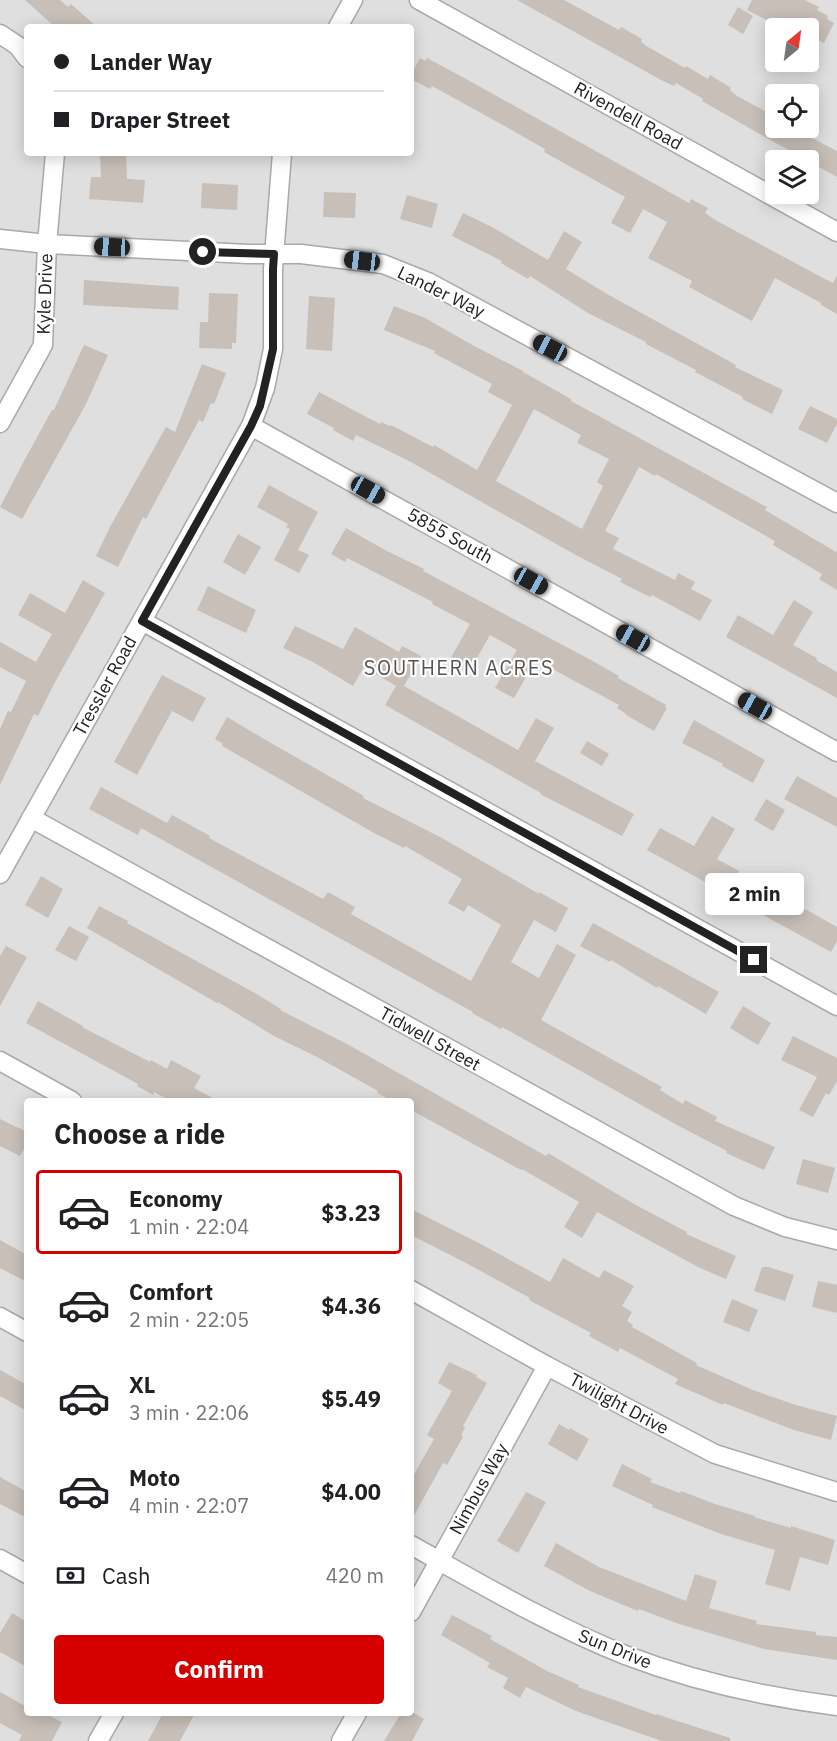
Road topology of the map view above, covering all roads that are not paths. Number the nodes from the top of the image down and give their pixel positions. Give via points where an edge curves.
1 (353, 0) edge
2 (420, 0) edge
3 (340, 24) edge
4 (0, 34) edge
5 (24, 54) edge
6 (55, 156) edge
7 (282, 156) edge
8 (837, 232) edge
9 (0, 238) edge
10 (47, 244) junction
11 (274, 254) junction
12 (0, 423) edge
13 (251, 426) junction
14 (837, 503) edge
15 (142, 621) junction
16 (837, 752) edge
17 (31, 818) junction
18 (0, 874) edge
19 (837, 1006) edge
20 (0, 1061) edge
21 (67, 1098) edge
22 (837, 1240) edge
23 (414, 1292) edge
24 (0, 1317) edge
25 (24, 1330) edge
26 (547, 1366) junction
27 (837, 1492) edge
28 (414, 1547) edge
29 (0, 1559) edge
30 (439, 1560) junction
31 (24, 1572) edge
32 (414, 1606) edge
33 (837, 1706) edge
34 (112, 1716) edge
35 (355, 1716) edge
36 (98, 1741) edge
37 (341, 1741) edge

1 - 3 street
2 - 8 street, Rivendell Road
4 - 5 street
6 - 10 street, Kyle Drive
7 - 11 street, Tressler Road
9 - 10 street, Lander Way
10 - 11 street, Lander Way
10 - 12 street, Kyle Drive via 43,345
11 - 13 street, Tressler Road via 273,349
11 - 14 street, Lander Way via 382,264 428,282
13 - 15 street, Tressler Road
13 - 16 street, 5855 South
15 - 17 street, Tressler Road
15 - 19 street
17 - 18 street, Tressler Road
17 - 22 street, Tidwell Street via 724,1201 785,1227
20 - 21 street
23 - 26 street, Twilight Drive
24 - 25 street
26 - 27 street, Twilight Drive via 715,1454
26 - 30 street, Nimbus Way
28 - 30 street, Sun Drive
29 - 31 street
30 - 32 street, Nimbus Way
30 - 33 street, Sun Drive via 532,1612 626,1655 738,1689
34 - 36 street
35 - 37 street

